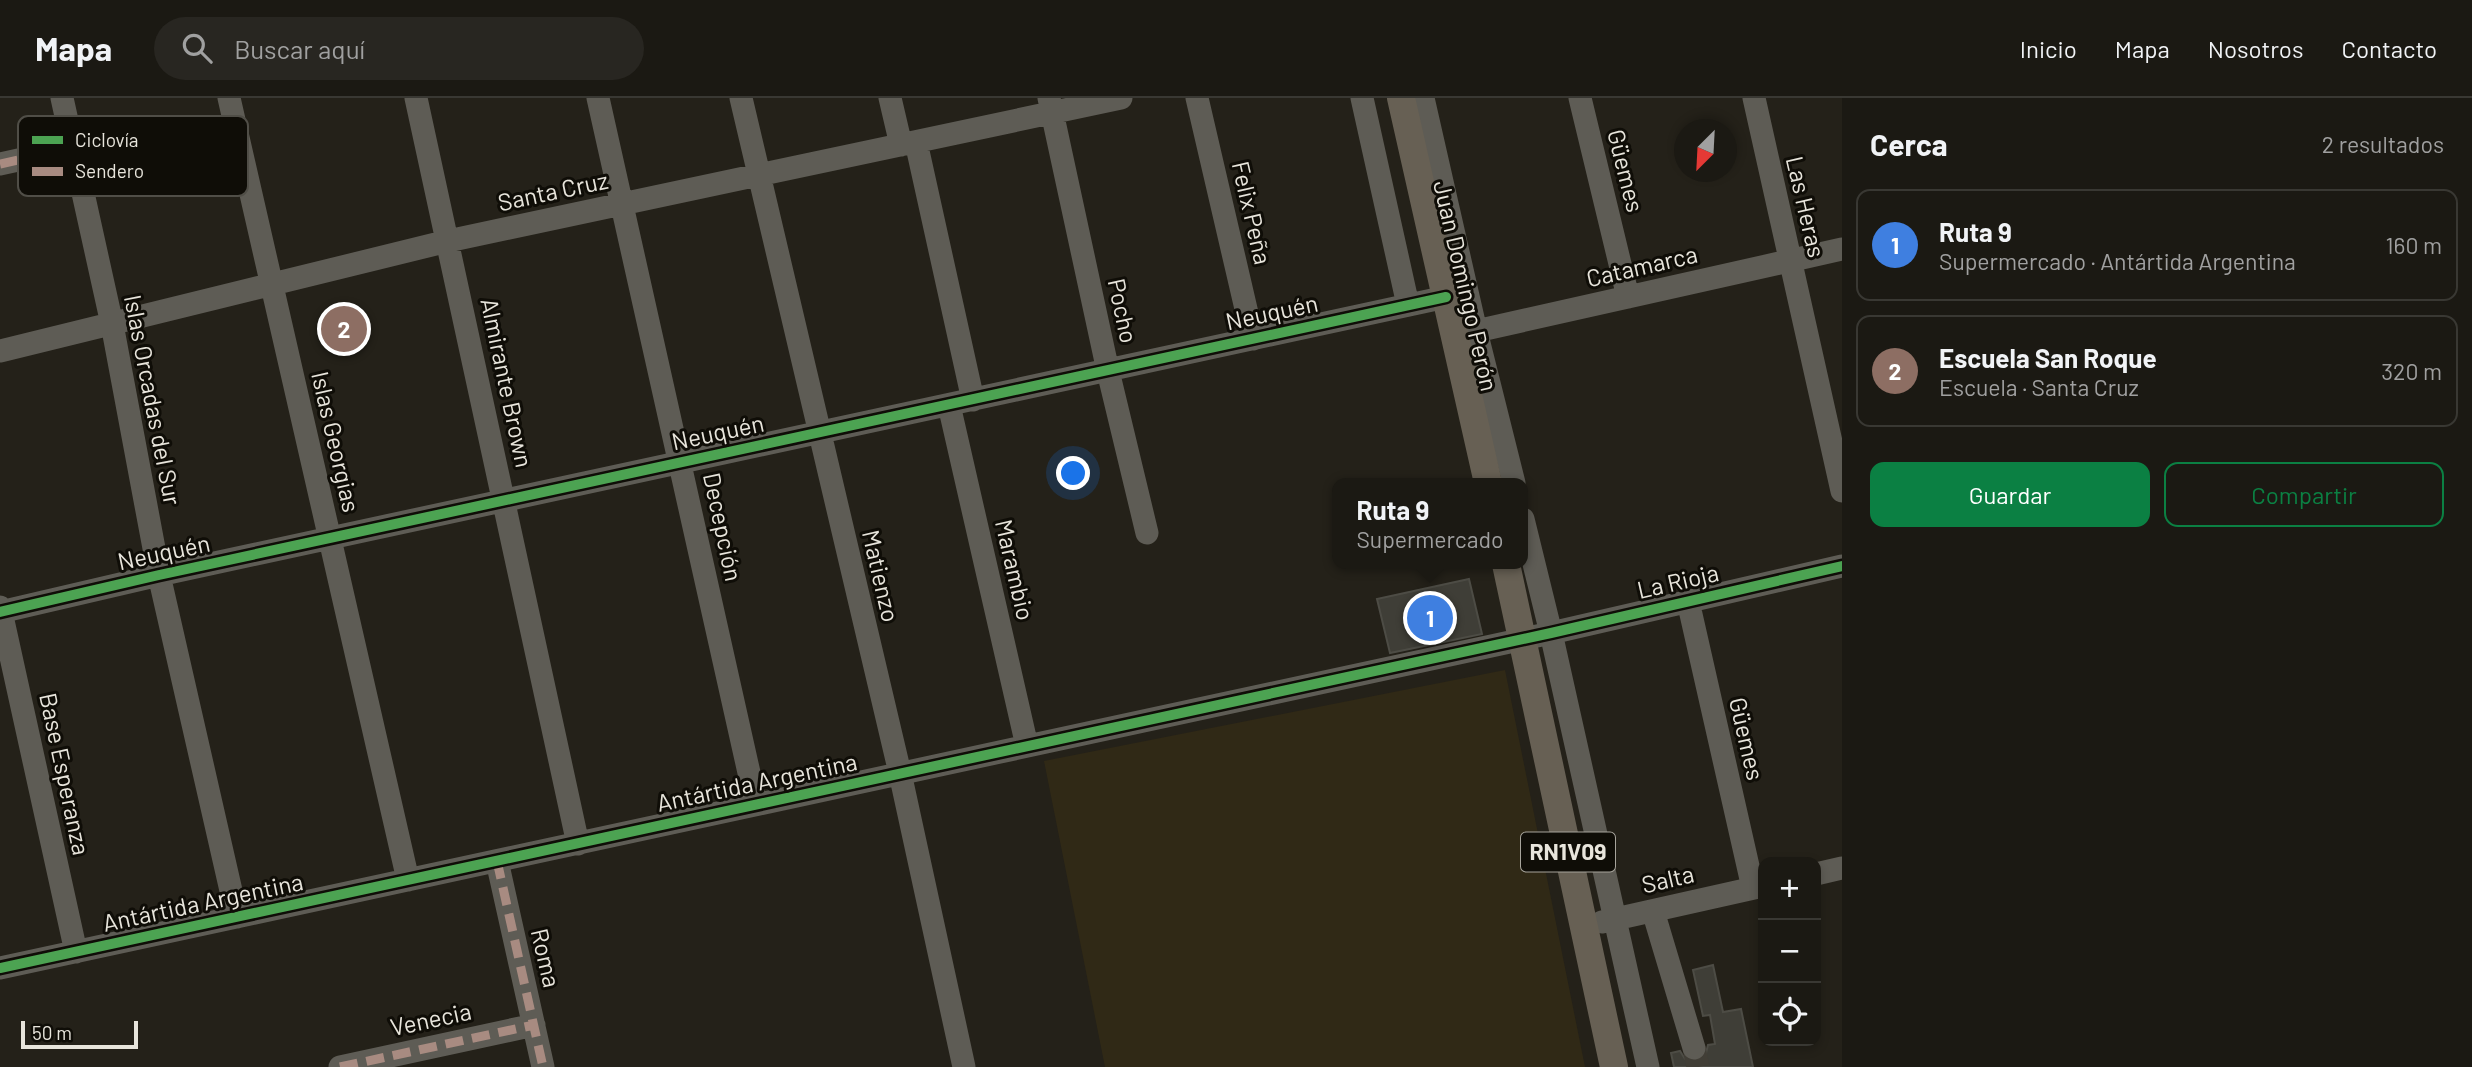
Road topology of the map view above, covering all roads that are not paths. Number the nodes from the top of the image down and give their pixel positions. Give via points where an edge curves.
1 (62, 98) edge
2 (229, 98) edge
3 (416, 98) edge
4 (598, 98) edge
5 (741, 98) edge
6 (890, 98) edge
7 (1121, 98) edge
8 (1197, 98) edge
9 (1362, 98) edge
10 (1401, 98) edge
11 (1423, 98) edge
12 (1580, 98) edge
13 (1759, 99) edge
14 (1051, 105) edge
15 (66, 116) edge
16 (233, 116) edge
17 (908, 143) junction
18 (18, 160) edge
19 (0, 164) edge
20 (759, 175) junction
21 (248, 180) edge
22 (84, 196) edge
23 (623, 204) junction
24 (448, 241) junction
25 (1842, 250) edge
26 (1790, 261) junction
27 (272, 284) junction
28 (1446, 297) junction
29 (1628, 297) junction
30 (1408, 305) junction
31 (112, 324) junction
32 (1465, 334) junction
33 (1253, 339) junction
34 (0, 351) edge
35 (1108, 370) junction
36 (973, 400) junction
37 (949, 405) junction
38 (820, 433) junction
39 (681, 463) junction
40 (1487, 478) edge
41 (1512, 478) edge
42 (1842, 491) edge
43 (505, 501) junction
44 (1147, 533) dead end
45 (330, 539) junction
46 (1528, 539) edge
47 (1842, 566) edge
48 (1507, 569) edge
49 (159, 575) junction
50 (1688, 601) junction
51 (0, 610) edge
52 (1551, 633) junction
53 (1522, 638) junction
54 (1027, 746) junction
55 (900, 773) junction
56 (756, 804) junction
57 (578, 844) junction
58 (496, 861) junction
59 (1842, 868) edge
60 (1821, 873) edge
61 (408, 880) junction
62 (1758, 887) edge
63 (1653, 911) junction
64 (237, 917) junction
65 (1615, 919) junction
66 (1584, 926) junction
67 (76, 952) junction
68 (0, 968) edge
69 (534, 1025) junction
70 (1694, 1048) tunnel mouth
71 (340, 1067) edge
72 (543, 1067) edge
73 (964, 1067) edge
74 (1614, 1067) edge
75 (1648, 1067) edge

1 - 15 street, Islas Orcadas del Sur
2 - 16 street, Islas Georgias
3 - 24 street, Almirante Brown
4 - 23 street, Decepción
5 - 20 street, Matienzo
6 - 17 street
7 - 14 street, Santa Cruz
8 - 33 street, Felix Peña
9 - 30 street
10 - 28 main road, Juan Domingo Perón
11 - 32 street, Juan Domingo Perón
12 - 29 street, Güemes
13 - 26 street, Las Heras
14 - 17 street, Santa Cruz
14 - 35 street, Pocho
17 - 20 street, Santa Cruz
17 - 36 street
18 - 19 street
20 - 23 street, Santa Cruz
20 - 38 street, Matienzo
21 - 27 street, Islas Georgias
22 - 31 street, Islas Orcadas del Sur
23 - 24 street, Santa Cruz
23 - 39 street, Decepción
24 - 27 street, Santa Cruz
24 - 43 street, Almirante Brown
25 - 26 street, Catamarca
26 - 29 street, Catamarca
26 - 42 street, Las Heras
27 - 31 street, Santa Cruz
27 - 45 street, Islas Georgias
28 - 30 street, Neuquén
28 - 32 main road, Juan Domingo Perón
29 - 32 street, Catamarca
30 - 33 street, Neuquén
31 - 34 street, Santa Cruz
31 - 49 street, Islas Orcadas del Sur
32 - 40 main road, Juan Domingo Perón
32 - 41 street, Juan Domingo Perón
33 - 35 street, Neuquén
35 - 36 street, Neuquén
35 - 44 street, Pocho
36 - 37 street, Neuquén
37 - 38 street, Neuquén
37 - 54 street, Marambio
38 - 39 street, Neuquén
38 - 55 street, Matienzo
39 - 43 street, Neuquén
39 - 56 street, Decepción
43 - 45 street, Neuquén
43 - 57 street, Almirante Brown
45 - 49 street, Neuquén
45 - 61 street, Islas Georgias
46 - 52 street
47 - 50 street, La Rioja
48 - 53 main road, RN1V09
49 - 51 street, Neuquén
49 - 64 street, Islas Orcadas del Sur
50 - 52 street, La Rioja
50 - 62 street, Güemes
51 - 67 street, Base Esperanza
52 - 53 street, La Rioja
52 - 65 street
53 - 54 street, Antártida Argentina
53 - 66 main road, RN1V09
54 - 55 street, Antártida Argentina
55 - 56 street, Antártida Argentina
55 - 73 street, Matienzo
56 - 57 street, Antártida Argentina
57 - 58 street, Antártida Argentina
58 - 61 street, Antártida Argentina
58 - 69 street, Roma
59 - 60 street
61 - 64 street, Antártida Argentina
62 - 63 street, Salta
63 - 65 street, Salta
63 - 70 street
64 - 67 street, Antártida Argentina
65 - 66 street, Salta
65 - 75 street
66 - 74 main road, RN1V09
67 - 68 street, Antártida Argentina
69 - 71 street, Venecia
69 - 72 street, Roma

